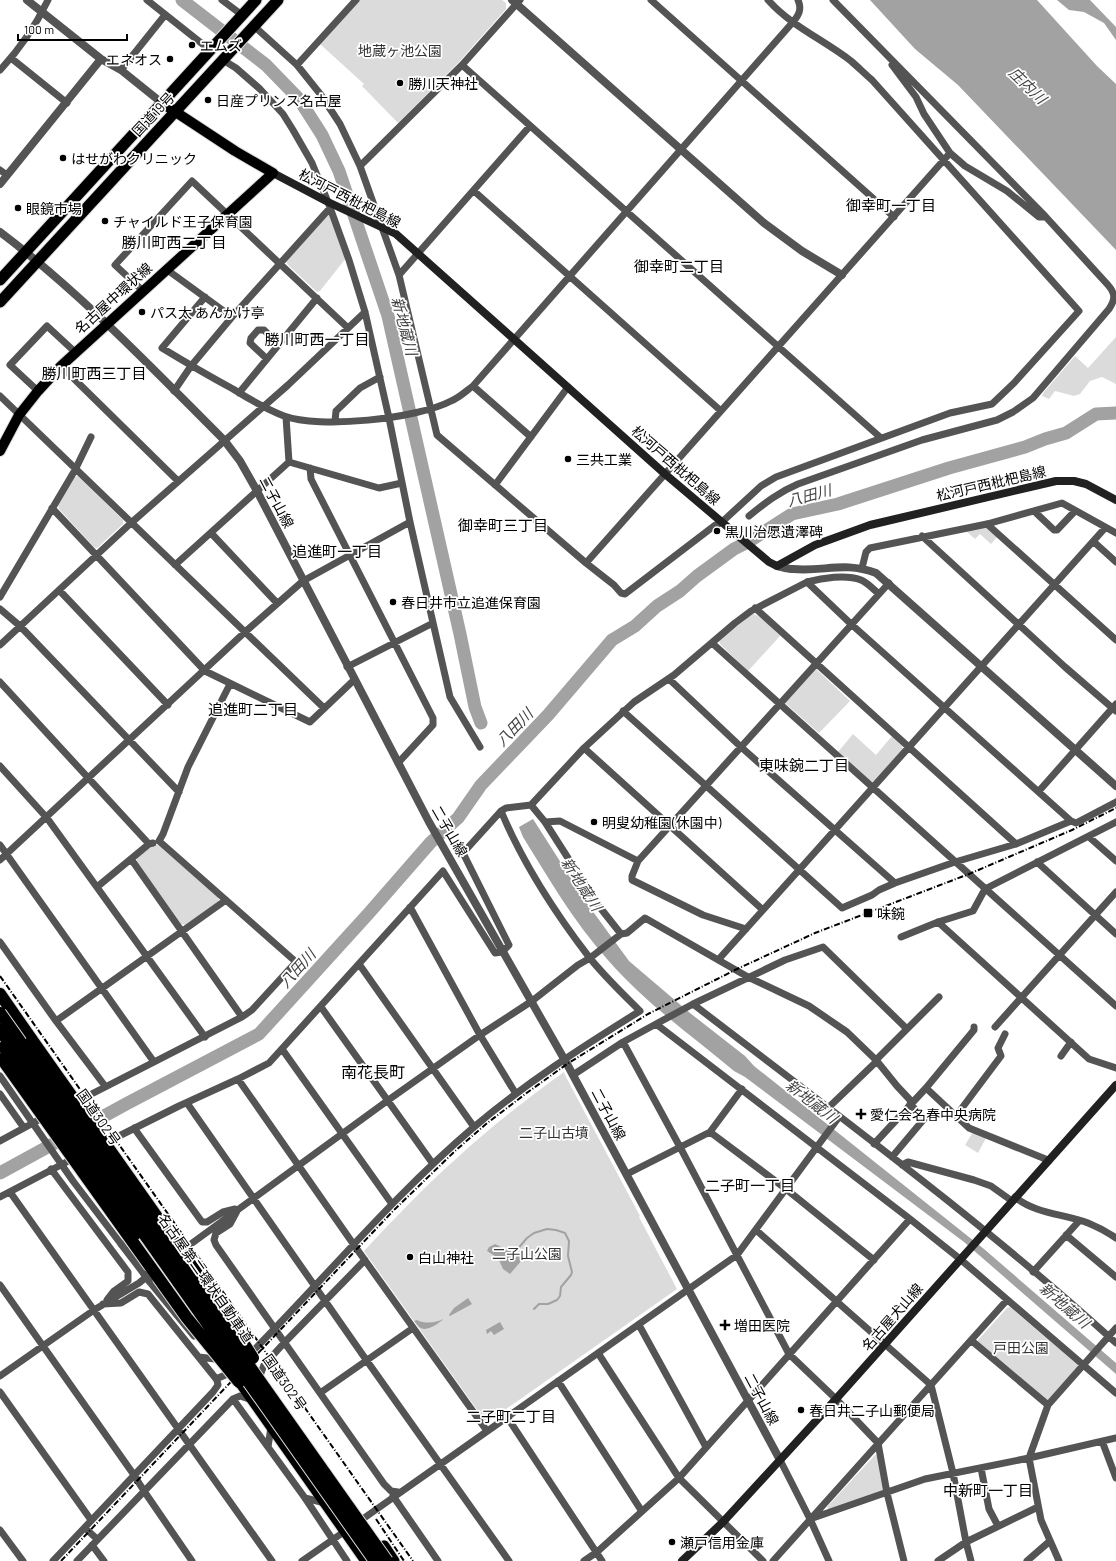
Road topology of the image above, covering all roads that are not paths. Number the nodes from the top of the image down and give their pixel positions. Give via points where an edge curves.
1 (27, 0) edge
2 (48, 0) edge
3 (147, 0) edge
4 (222, 0) edge
5 (256, 0) edge
6 (278, 0) edge
7 (356, 0) edge
8 (652, 0) edge
9 (768, 0) edge
10 (798, 0) edge
11 (833, 0) edge
12 (516, 1) edge
13 (42, 12) junction
14 (165, 15) junction
15 (240, 17) junction
16 (793, 22) junction
17 (252, 28) junction
18 (212, 48) junction
19 (11, 58) junction
20 (101, 58) junction
21 (225, 58) junction
22 (891, 59) junction
23 (297, 65) junction
24 (462, 65) junction
25 (0, 70) edge
26 (121, 70) junction
27 (742, 80) junction
28 (67, 102) junction
29 (162, 103) junction
30 (176, 111) junction
31 (530, 126) junction
32 (680, 150) junction
33 (950, 154) junction
34 (944, 160) junction
35 (360, 166) junction
36 (0, 170) edge
37 (273, 173) junction
38 (7, 175) junction
39 (0, 184) edge
40 (474, 191) junction
41 (332, 205) junction
42 (626, 212) junction
43 (227, 214) junction
44 (1045, 216) junction
45 (894, 217) junction
46 (379, 225) junction
47 (0, 232) edge
48 (26, 251) junction
49 (418, 253) junction
50 (38, 262) junction
51 (281, 264) junction
52 (166, 269) junction
53 (399, 275) junction
54 (842, 275) junction
55 (569, 276) junction
56 (0, 280) edge
57 (143, 291) junction
58 (205, 297) junction
59 (317, 298) junction
60 (0, 302) edge
61 (365, 312) junction
62 (232, 317) junction
63 (106, 324) junction
64 (348, 328) junction
65 (514, 338) junction
66 (279, 345) junction
67 (778, 347) junction
68 (75, 352) junction
69 (267, 359) junction
70 (61, 366) junction
71 (191, 366) junction
72 (380, 377) junction
73 (473, 386) junction
74 (568, 388) junction
75 (38, 391) junction
76 (174, 391) junction
77 (239, 393) junction
78 (0, 396) edge
79 (262, 406) junction
80 (432, 409) junction
81 (721, 411) junction
82 (19, 415) junction
83 (286, 417) junction
84 (389, 418) junction
85 (335, 421) junction
86 (91, 437) dead end
87 (531, 437) junction
88 (881, 438) junction
89 (224, 440) junction
90 (0, 451) edge
91 (289, 462) junction
92 (310, 468) junction
93 (75, 470) junction
94 (665, 474) junction
95 (178, 481) junction
96 (402, 483) junction
97 (495, 485) junction
98 (257, 491) junction
99 (1116, 500) edge
100 (52, 508) junction
101 (1075, 510) junction
102 (1034, 511) junction
103 (749, 516) dead end
104 (410, 522) junction
105 (131, 523) junction
106 (987, 524) junction
107 (724, 525) junction
108 (1105, 528) junction
109 (211, 533) junction
110 (1116, 533) edge
111 (922, 536) junction
112 (1094, 542) junction
113 (97, 555) junction
114 (350, 556) junction
115 (1116, 562) edge
116 (586, 563) junction
117 (175, 565) junction
118 (777, 566) junction
119 (862, 568) junction
120 (303, 581) junction
121 (807, 582) junction
122 (889, 584) junction
123 (1054, 586) junction
124 (59, 590) junction
125 (879, 594) junction
126 (0, 597) edge
127 (277, 603) junction
128 (0, 608) edge
129 (755, 608) junction
130 (433, 623) junction
131 (851, 624) junction
132 (1019, 624) junction
133 (20, 626) junction
134 (245, 632) junction
135 (1116, 640) edge
136 (712, 642) junction
137 (395, 643) junction
138 (0, 645) edge
139 (816, 664) junction
140 (347, 667) junction
141 (981, 667) junction
142 (205, 671) junction
143 (669, 679) junction
144 (354, 680) junction
145 (0, 682) edge
146 (230, 684) junction
147 (780, 704) junction
148 (168, 706) junction
149 (1115, 707) edge
150 (324, 708) junction
151 (945, 708) junction
152 (623, 711) junction
153 (130, 740) junction
154 (480, 747) dead end
155 (741, 747) junction
156 (584, 748) junction
157 (908, 748) junction
158 (1076, 750) junction
159 (398, 762) junction
160 (0, 766) edge
161 (88, 779) junction
162 (1116, 786) edge
163 (706, 787) junction
164 (873, 788) junction
165 (1039, 791) junction
166 (179, 792) junction
167 (1116, 802) edge
168 (531, 805) junction
169 (501, 811) junction
170 (47, 818) junction
171 (1071, 821) junction
172 (545, 822) junction
173 (1116, 822) edge
174 (670, 827) junction
175 (835, 829) junction
176 (1089, 837) junction
177 (159, 841) junction
178 (149, 844) junction
179 (1016, 844) junction
180 (0, 845) edge
181 (7, 854) junction
182 (131, 859) junction
183 (0, 860) edge
184 (638, 861) junction
185 (955, 862) junction
186 (1037, 862) junction
187 (1116, 862) edge
188 (799, 870) junction
189 (895, 883) junction
190 (97, 887) junction
191 (986, 889) junction
192 (1116, 892) edge
193 (226, 900) junction
194 (410, 907) junction
195 (763, 910) junction
196 (1095, 915) junction
197 (938, 922) junction
198 (746, 929) junction
199 (182, 930) junction
200 (1116, 934) edge
201 (619, 936) junction
202 (901, 936) dead end
203 (0, 942) edge
204 (502, 952) junction
205 (147, 955) junction
206 (1060, 955) junction
207 (592, 957) junction
208 (718, 960) junction
209 (359, 964) junction
210 (748, 977) junction
211 (101, 988) junction
212 (0, 994) edge
213 (1022, 996) junction
214 (939, 997) dead end
215 (532, 1001) junction
216 (0, 1003) edge
217 (693, 1004) junction
218 (1116, 1006) edge
219 (321, 1007) junction
220 (0, 1013) edge
221 (242, 1017) junction
222 (56, 1021) junction
223 (656, 1024) junction
224 (974, 1027) dead end
225 (995, 1027) dead end
226 (907, 1029) junction
227 (0, 1030) edge
228 (1005, 1034) dead end
229 (480, 1035) junction
230 (205, 1037) junction
231 (30, 1042) junction
232 (623, 1042) junction
233 (1071, 1042) junction
234 (282, 1049) junction
235 (1, 1051) edge
236 (1061, 1056) dead end
237 (564, 1058) junction
238 (876, 1060) junction
239 (154, 1062) junction
240 (432, 1068) junction
241 (1116, 1068) edge
242 (573, 1075) junction
243 (0, 1076) edge
244 (238, 1079) junction
245 (1116, 1085) edge
246 (106, 1086) junction
247 (926, 1088) junction
248 (742, 1089) junction
249 (0, 1094) edge
250 (516, 1094) junction
251 (387, 1101) junction
252 (187, 1103) junction
253 (911, 1103) junction
254 (828, 1108) junction
255 (956, 1116) junction
256 (837, 1118) junction
257 (474, 1127) junction
258 (24, 1128) junction
259 (134, 1128) junction
260 (710, 1132) junction
261 (342, 1134) junction
262 (0, 1141) edge
263 (874, 1144) junction
264 (818, 1146) junction
265 (680, 1147) junction
266 (892, 1157) junction
267 (1049, 1161) junction
268 (433, 1164) junction
269 (902, 1165) junction
270 (298, 1166) junction
271 (52, 1169) junction
272 (627, 1174) junction
273 (786, 1189) junction
274 (10, 1192) junction
275 (0, 1197) edge
276 (253, 1198) junction
277 (1014, 1199) junction
278 (392, 1204) junction
279 (239, 1208) junction
280 (910, 1219) junction
281 (1079, 1221) junction
282 (756, 1230) junction
283 (984, 1232) junction
284 (1066, 1235) junction
285 (1116, 1238) edge
286 (354, 1245) junction
287 (184, 1249) dead end
288 (737, 1255) junction
289 (962, 1258) junction
290 (365, 1260) junction
291 (874, 1260) junction
292 (1033, 1272) junction
293 (152, 1273) dead end
294 (1116, 1277) edge
295 (0, 1285) edge
296 (315, 1286) junction
297 (174, 1290) junction
298 (688, 1290) junction
299 (325, 1300) junction
300 (1008, 1300) junction
301 (836, 1302) junction
302 (103, 1304) junction
303 (94, 1310) junction
304 (174, 1312) junction
305 (639, 1325) junction
306 (413, 1328) junction
307 (1116, 1328) edge
308 (274, 1329) junction
309 (190, 1331) junction
310 (1107, 1338) junction
311 (972, 1341) junction
312 (284, 1343) junction
313 (1116, 1343) edge
314 (188, 1344) junction
315 (43, 1345) junction
316 (885, 1345) junction
317 (246, 1353) junction
318 (598, 1353) junction
319 (789, 1354) junction
320 (199, 1357) junction
321 (215, 1359) junction
322 (367, 1360) junction
323 (1084, 1364) junction
324 (232, 1372) junction
325 (260, 1373) junction
326 (0, 1376) edge
327 (216, 1379) junction
328 (558, 1381) junction
329 (931, 1386) junction
330 (0, 1392) edge
331 (320, 1393) junction
332 (1116, 1393) edge
333 (233, 1399) junction
334 (836, 1399) junction
335 (252, 1400) junction
336 (747, 1401) junction
337 (1048, 1405) junction
338 (507, 1417) junction
339 (271, 1428) junction
340 (178, 1429) junction
341 (487, 1431) junction
342 (1116, 1438) edge
343 (296, 1440) junction
344 (1102, 1441) junction
345 (878, 1443) junction
346 (188, 1444) junction
347 (268, 1447) junction
348 (706, 1447) junction
349 (1029, 1458) junction
350 (780, 1460) junction
351 (441, 1463) junction
352 (981, 1468) junction
353 (953, 1473) junction
354 (134, 1475) junction
355 (679, 1478) junction
356 (1116, 1478) edge
357 (144, 1491) junction
358 (888, 1493) junction
359 (396, 1494) junction
360 (305, 1498) junction
361 (325, 1503) junction
362 (1038, 1507) junction
363 (641, 1510) junction
364 (364, 1518) junction
365 (810, 1519) junction
366 (91, 1520) junction
367 (723, 1522) junction
368 (998, 1526) junction
369 (85, 1528) junction
370 (345, 1531) junction
371 (1, 1533) edge
372 (332, 1540) junction
373 (1050, 1541) junction
374 (95, 1542) junction
375 (966, 1542) junction
376 (597, 1552) junction
377 (23, 1561) edge
378 (53, 1561) edge
379 (77, 1561) edge
380 (104, 1561) edge
381 (192, 1561) edge
382 (272, 1561) edge
383 (302, 1561) edge
384 (348, 1561) edge
385 (366, 1561) edge
386 (375, 1561) edge
387 (387, 1561) edge
388 (394, 1561) edge
389 (438, 1561) edge
390 (509, 1561) edge
391 (584, 1561) edge
392 (602, 1561) edge
393 (682, 1561) edge
394 (763, 1561) edge
395 (773, 1561) edge
396 (829, 1561) edge
397 (904, 1561) edge
398 (938, 1561) edge
399 (971, 1561) edge
400 (1027, 1561) edge
401 (1059, 1561) edge

1 - 13 street
2 - 13 street
3 - 14 street
4 - 15 street
5 - 15 highway, 国道19号
6 - 17 highway, 国道19号
7 - 23 street
8 - 27 street
9 - 16 street
10 - 16 street via 799,15
11 - 22 street
12 - 24 street
12 - 32 street
13 - 19 street
13 - 20 street
14 - 18 street
14 - 26 street
15 - 18 highway, 国道19号
16 - 27 street
16 - 34 street via 852,62 872,80
17 - 21 highway, 国道19号
17 - 23 street
18 - 29 highway, 国道19号
19 - 25 street
19 - 28 street
20 - 26 street
20 - 28 street
21 - 30 highway, 国道19号
21 - 41 street via 260,89 283,114 312,163
22 - 33 street
22 - 44 street
23 - 35 street via 321,94 340,124
24 - 31 street
24 - 35 street
26 - 29 street
27 - 32 street
27 - 45 street
28 - 38 street
29 - 30 main road
29 - 48 highway, 国道19号
30 - 37 main road
30 - 50 highway, 国道19号
31 - 40 street
31 - 42 street
32 - 42 street
32 - 54 street via 764,223 802,251
33 - 34 street
33 - 44 street via 1007,191 1039,217
34 - 45 street
34 - 88 street via 1079,311 992,404 950,413
35 - 46 street
36 - 38 street
37 - 41 main road, 松河戸西枇杷島線
37 - 43 main road, 名古屋中環状線
38 - 39 street
40 - 49 street
40 - 55 street
41 - 46 main road, 松河戸西枇杷島線
41 - 51 street
41 - 61 street
42 - 55 street
42 - 67 street
43 - 51 street
43 - 52 main road, 名古屋中環状線
43 - 57 street via 192,181 115,265
44 - 103 street via 1108,285 1114,293 1114,298 1109,309 1033,398 1003,418 922,440 782,491
45 - 54 street
46 - 49 main road, 松河戸西枇杷島線 via 396,234
46 - 53 street
47 - 48 street, 二子山線
48 - 50 street, 二子山線
48 - 56 highway, 国道19号
49 - 53 street
49 - 65 main road, 松河戸西枇杷島線
50 - 60 highway, 国道19号
50 - 63 street, 二子山線
51 - 59 street
51 - 62 street
52 - 57 main road, 名古屋中環状線
52 - 58 street
53 - 80 street
54 - 67 street
55 - 65 street
55 - 81 street
57 - 63 main road, 名古屋中環状線
58 - 62 street
58 - 71 street via 162,348
59 - 64 street
59 - 66 street
61 - 64 street
61 - 72 street
62 - 71 street
63 - 68 main road, 名古屋中環状線
63 - 76 street, 二子山線
64 - 79 street
65 - 73 street
65 - 74 main road, 松河戸西枇杷島線
66 - 69 street
66 - 69 street via 264,330 258,330 251,338 250,343
67 - 81 street
67 - 88 street
68 - 70 main road, 名古屋中環状線
68 - 75 street via 47,326 10,365
69 - 77 street
70 - 75 main road, 名古屋中環状線
70 - 95 street
71 - 76 street
71 - 77 street
72 - 84 street
72 - 85 street via 355,392 336,411
73 - 80 street via 451,401
73 - 87 street
74 - 87 street
74 - 94 main road, 松河戸西枇杷島線
75 - 82 main road, 名古屋中環状線
76 - 89 street, 二子山線
77 - 79 street
78 - 82 street
79 - 83 street
79 - 89 street
80 - 84 street
80 - 97 street via 437,435
81 - 94 street
82 - 90 main road, 名古屋中環状線
82 - 93 street
83 - 85 street via 316,422
83 - 91 street
84 - 85 street
84 - 96 street
86 - 93 street
87 - 97 street
88 - 107 street via 776,477 761,486
89 - 95 street
89 - 98 street, 二子山線 via 240,461
91 - 92 street
91 - 98 street
92 - 96 street via 379,488
92 - 114 street via 311,479
93 - 100 street
93 - 105 street
94 - 107 main road, 松河戸西枇杷島線
94 - 116 street
95 - 105 street
96 - 104 street
97 - 116 street
98 - 109 street
98 - 120 street, 二子山線
99 - 118 main road, 松河戸西枇杷島線 via 1086,484 1056,481 870,525 815,545
100 - 113 street
100 - 126 street
101 - 102 street via 1062,503
101 - 102 street via 1056,530
101 - 108 street
102 - 106 street
104 - 114 street
104 - 130 street
105 - 113 street
105 - 117 street
106 - 111 street
106 - 123 street
107 - 116 street via 714,526 625,594
107 - 118 main road, 松河戸西枇杷島線
108 - 110 street
108 - 112 street
109 - 117 street
109 - 127 street
111 - 119 street via 870,548 866,552
111 - 132 street
112 - 115 street
112 - 123 street
113 - 124 street
113 - 142 street
114 - 120 street
114 - 137 street
117 - 134 street
118 - 119 street via 792,569 845,566
119 - 122 street via 876,573
120 - 127 street
120 - 140 street, 二子山線
121 - 125 street via 838,578 854,579 867,584
121 - 129 street
121 - 131 street
122 - 125 street
122 - 141 street
123 - 132 street
123 - 135 street
124 - 133 street
124 - 148 street
125 - 131 street
127 - 134 street
128 - 133 street
129 - 136 street
129 - 139 street
130 - 137 street
130 - 154 street via 450,697
131 - 139 street
131 - 151 street
132 - 141 street
132 - 149 street
133 - 138 street
133 - 153 street
134 - 142 street
134 - 150 street
136 - 143 street
136 - 147 street
137 - 140 street
137 - 159 street via 433,718 433,724
139 - 147 street
139 - 157 street
140 - 144 street, 二子山線
141 - 151 street
141 - 158 street
142 - 146 street
142 - 148 street
143 - 152 street
143 - 155 street
144 - 150 street
144 - 159 street, 二子山線
145 - 161 street
146 - 150 street via 310,722
146 - 166 street via 188,768
147 - 155 street
147 - 164 street
148 - 153 street
149 - 158 street
151 - 157 street
151 - 165 street
152 - 156 street
152 - 163 street
153 - 161 street
153 - 166 street
155 - 163 street
155 - 175 street
156 - 168 street
156 - 174 street
157 - 164 street
157 - 179 street
158 - 162 street
158 - 165 street
159 - 204 street, 二子山線
160 - 170 street
161 - 170 street
161 - 178 street
163 - 174 street
163 - 188 street
164 - 175 street
164 - 185 street
165 - 171 street
166 - 177 street
167 - 171 street via 1076,823
168 - 169 street
168 - 172 street
169 - 204 street via 463,853 509,945
169 - 207 street via 513,840 560,916
170 - 181 street
170 - 190 street
171 - 179 street
172 - 184 street via 560,821
172 - 201 street
173 - 176 street
174 - 184 street
174 - 195 street
175 - 188 street
175 - 189 street
176 - 186 street
176 - 187 street
177 - 178 street
177 - 193 street
178 - 182 street
179 - 185 street
180 - 181 street
181 - 183 street
181 - 211 street
182 - 190 street
182 - 199 street
184 - 198 street via 632,880 703,915
185 - 189 street
185 - 191 street
186 - 191 street
186 - 196 street
188 - 189 street via 842,908
188 - 195 street
190 - 205 street
191 - 197 street via 973,911
191 - 206 street
192 - 196 street
193 - 199 street
193 - 221 street via 296,962 252,1010
194 - 204 street via 443,871 495,953
194 - 209 street
194 - 229 street
195 - 198 street
196 - 200 street
196 - 206 street
197 - 202 street
197 - 213 street
198 - 208 street
199 - 205 street
199 - 221 street
201 - 207 street
201 - 208 street via 627,933 645,918
203 - 222 street
204 - 215 street, 二子山線
205 - 211 street
205 - 230 street
206 - 213 street
206 - 218 street
207 - 215 street
207 - 237 street via 640,1011
208 - 210 street
209 - 219 street
209 - 240 street
210 - 217 street
210 - 226 street via 823,947
210 - 238 street via 808,1006 847,1032
211 - 222 street
211 - 239 street
212 - 231 highway
213 - 225 street
213 - 233 street
214 - 226 street
215 - 229 street
215 - 237 street, 二子山線
216 - 231 highway, 国道302号
217 - 223 street
217 - 254 street
219 - 234 street
219 - 251 street
220 - 343 highway, 名古屋第二環状自動車道, bridge
221 - 230 street
222 - 246 street
223 - 232 street
223 - 248 street
224 - 247 street
226 - 238 street
227 - 343 highway, 名古屋第二環状自動車道, bridge
228 - 255 street via 998,1048 1001,1056
229 - 240 street
229 - 250 street
230 - 239 street
231 - 317 highway, 国道302号
231 - 343 highway, bridge via 215,1299 245,1346
232 - 242 street
232 - 265 street
233 - 236 street
233 - 241 street via 1089,1059
234 - 244 street via 269,1064
234 - 261 street
235 - 297 highway, bridge
235 - 343 highway, bridge via 187,1318
237 - 242 street, 二子山線
237 - 250 street
238 - 253 street
238 - 254 street
239 - 246 street
240 - 251 street
240 - 257 street
242 - 272 street, 二子山線
243 - 304 street, bridge via 74,1181
244 - 252 street
244 - 270 street
245 - 267 main road, 名古屋犬山線
246 - 258 street
247 - 253 street
247 - 255 street
248 - 260 street
248 - 264 street
249 - 258 street
250 - 257 street
251 - 261 street
251 - 268 street
252 - 259 street
252 - 276 street
253 - 263 street
253 - 266 street via 924,1120
254 - 256 street
255 - 267 street via 969,1128
256 - 263 street
256 - 264 street
257 - 268 street
258 - 262 street
259 - 271 street
259 - 279 street via 202,1222
260 - 265 street
260 - 273 street
261 - 270 street
261 - 278 street
263 - 266 street
264 - 273 street
264 - 280 street
265 - 272 street
265 - 288 street
266 - 269 street
267 - 277 main road, 名古屋犬山線
268 - 278 street
269 - 277 street via 908,1162 974,1180
269 - 283 street
270 - 276 street
270 - 286 street
271 - 274 street
271 - 302 street via 129,1275 128,1281 114,1291
272 - 298 street, 二子山線
273 - 282 street
273 - 291 street
274 - 275 street
274 - 303 street
276 - 279 street
276 - 296 street
277 - 281 street
277 - 283 main road, 名古屋犬山線
278 - 286 street
279 - 287 street
279 - 308 street via 230,1224 216,1233 214,1240
280 - 289 street
280 - 291 street
281 - 284 street
281 - 285 street via 1102,1229
282 - 288 street
282 - 301 street
283 - 289 main road, 名古屋犬山線
283 - 292 street
284 - 292 street
284 - 294 street
286 - 290 street
286 - 296 street
288 - 298 street
288 - 319 street
289 - 300 street
289 - 316 main road, 名古屋犬山線
290 - 299 street
290 - 306 street
291 - 301 street
292 - 310 street
293 - 302 street
295 - 315 street
296 - 299 street
296 - 308 street
297 - 304 street
297 - 324 highway
298 - 305 street
298 - 336 street, 二子山線
299 - 312 street
299 - 322 street
300 - 311 street
300 - 323 street
301 - 316 street
301 - 319 street
302 - 303 street
302 - 314 street via 121,1302 136,1293 144,1292
303 - 315 street
303 - 340 street
304 - 309 street
305 - 318 street
305 - 348 street
306 - 322 street
306 - 341 street
307 - 310 street
308 - 312 street
308 - 317 street via 252,1352
309 - 314 street
309 - 321 street
310 - 313 street
310 - 323 street
311 - 329 street
311 - 337 street
312 - 325 street
312 - 331 street
314 - 320 street
315 - 326 street
315 - 354 street
316 - 329 street
316 - 334 main road, 名古屋犬山線
317 - 325 highway, 国道302号
318 - 328 street
318 - 355 street
319 - 334 street
319 - 336 street
320 - 321 street
320 - 327 street
321 - 324 street
322 - 331 street
322 - 351 street
323 - 332 street
323 - 337 street
324 - 327 street
324 - 335 highway
325 - 364 highway, 国道302号
327 - 340 street via 216,1388
328 - 338 street
328 - 363 street
329 - 345 street
329 - 353 street
330 - 366 street
331 - 359 street via 384,1484
333 - 335 street via 240,1396
333 - 346 street
333 - 347 street
334 - 345 street
334 - 350 main road, 名古屋犬山線
335 - 339 highway
336 - 348 street
336 - 350 street, 二子山線
337 - 349 street
338 - 341 street
338 - 376 street
339 - 347 street
339 - 361 highway
340 - 346 street
340 - 354 street
341 - 351 street
342 - 344 street
343 - 386 highway, 名古屋第二環状自動車道, bridge
343 - 387 highway, 名古屋第二環状自動車道, bridge
344 - 349 street
344 - 356 street
345 - 358 street
345 - 365 street
346 - 357 street
346 - 382 street
347 - 360 street
348 - 355 street
349 - 352 street
349 - 362 street
350 - 365 street
350 - 367 main road, 名古屋犬山線
351 - 359 street
351 - 390 street
352 - 353 street
352 - 368 street via 989,1509
353 - 358 street via 925,1479
353 - 375 street
354 - 357 street
354 - 366 street
355 - 363 street
355 - 367 street
357 - 374 street
357 - 381 street
358 - 365 street
358 - 397 street
359 - 364 street
359 - 389 street
360 - 361 street
360 - 372 street
361 - 370 highway
362 - 368 street
362 - 373 street
363 - 376 street
364 - 370 street
364 - 388 highway, 国道302号
365 - 395 street
365 - 396 street
366 - 369 street
367 - 393 main road, 名古屋犬山線
367 - 394 street
368 - 375 street
369 - 374 street
369 - 378 street
370 - 372 street
370 - 385 highway
371 - 377 street
372 - 383 street
372 - 384 street
373 - 400 street
373 - 401 street
374 - 379 street
374 - 380 street
375 - 398 street
375 - 399 street
376 - 391 street
376 - 392 street

